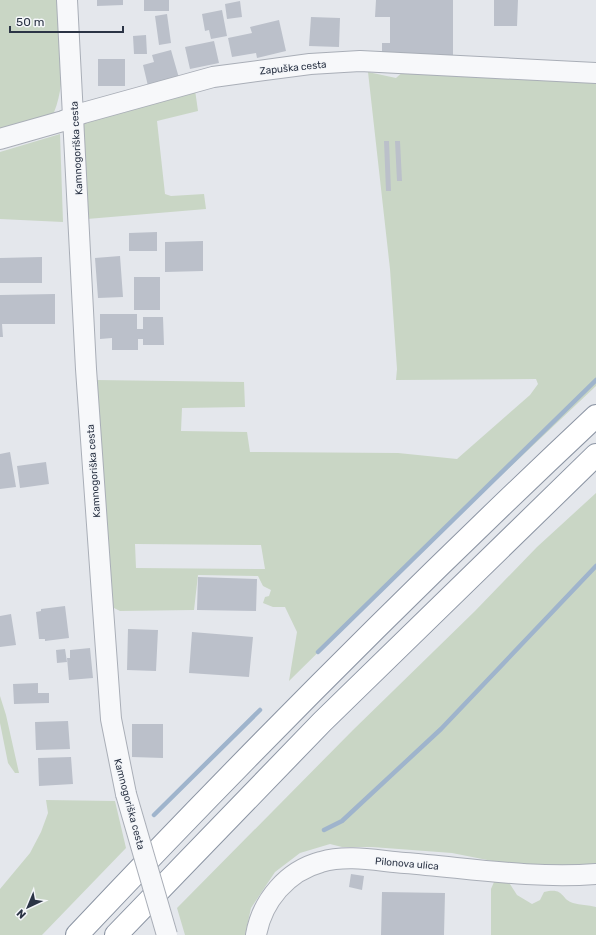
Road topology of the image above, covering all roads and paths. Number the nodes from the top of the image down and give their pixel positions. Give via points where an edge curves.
1 (67, 0) edge
2 (596, 73) edge
3 (74, 117) junction
4 (0, 139) edge
5 (596, 416) edge
6 (596, 455) edge
7 (596, 874) edge
8 (77, 935) edge
9 (116, 935) edge
10 (168, 935) edge
11 (256, 935) edge

1 - 3 street, Kamnogoriška cesta
2 - 3 street, Zapuška cesta via 360,61 310,64 213,77
3 - 4 street, Zapuška cesta
3 - 10 street, Kamnogoriška cesta, bridge via 86,369 111,719 126,794
5 - 8 highway via 285,720
6 - 9 highway via 322,722
7 - 11 street, Pilonova ulica via 537,874 360,859 328,860 303,869 281,886 264,910

